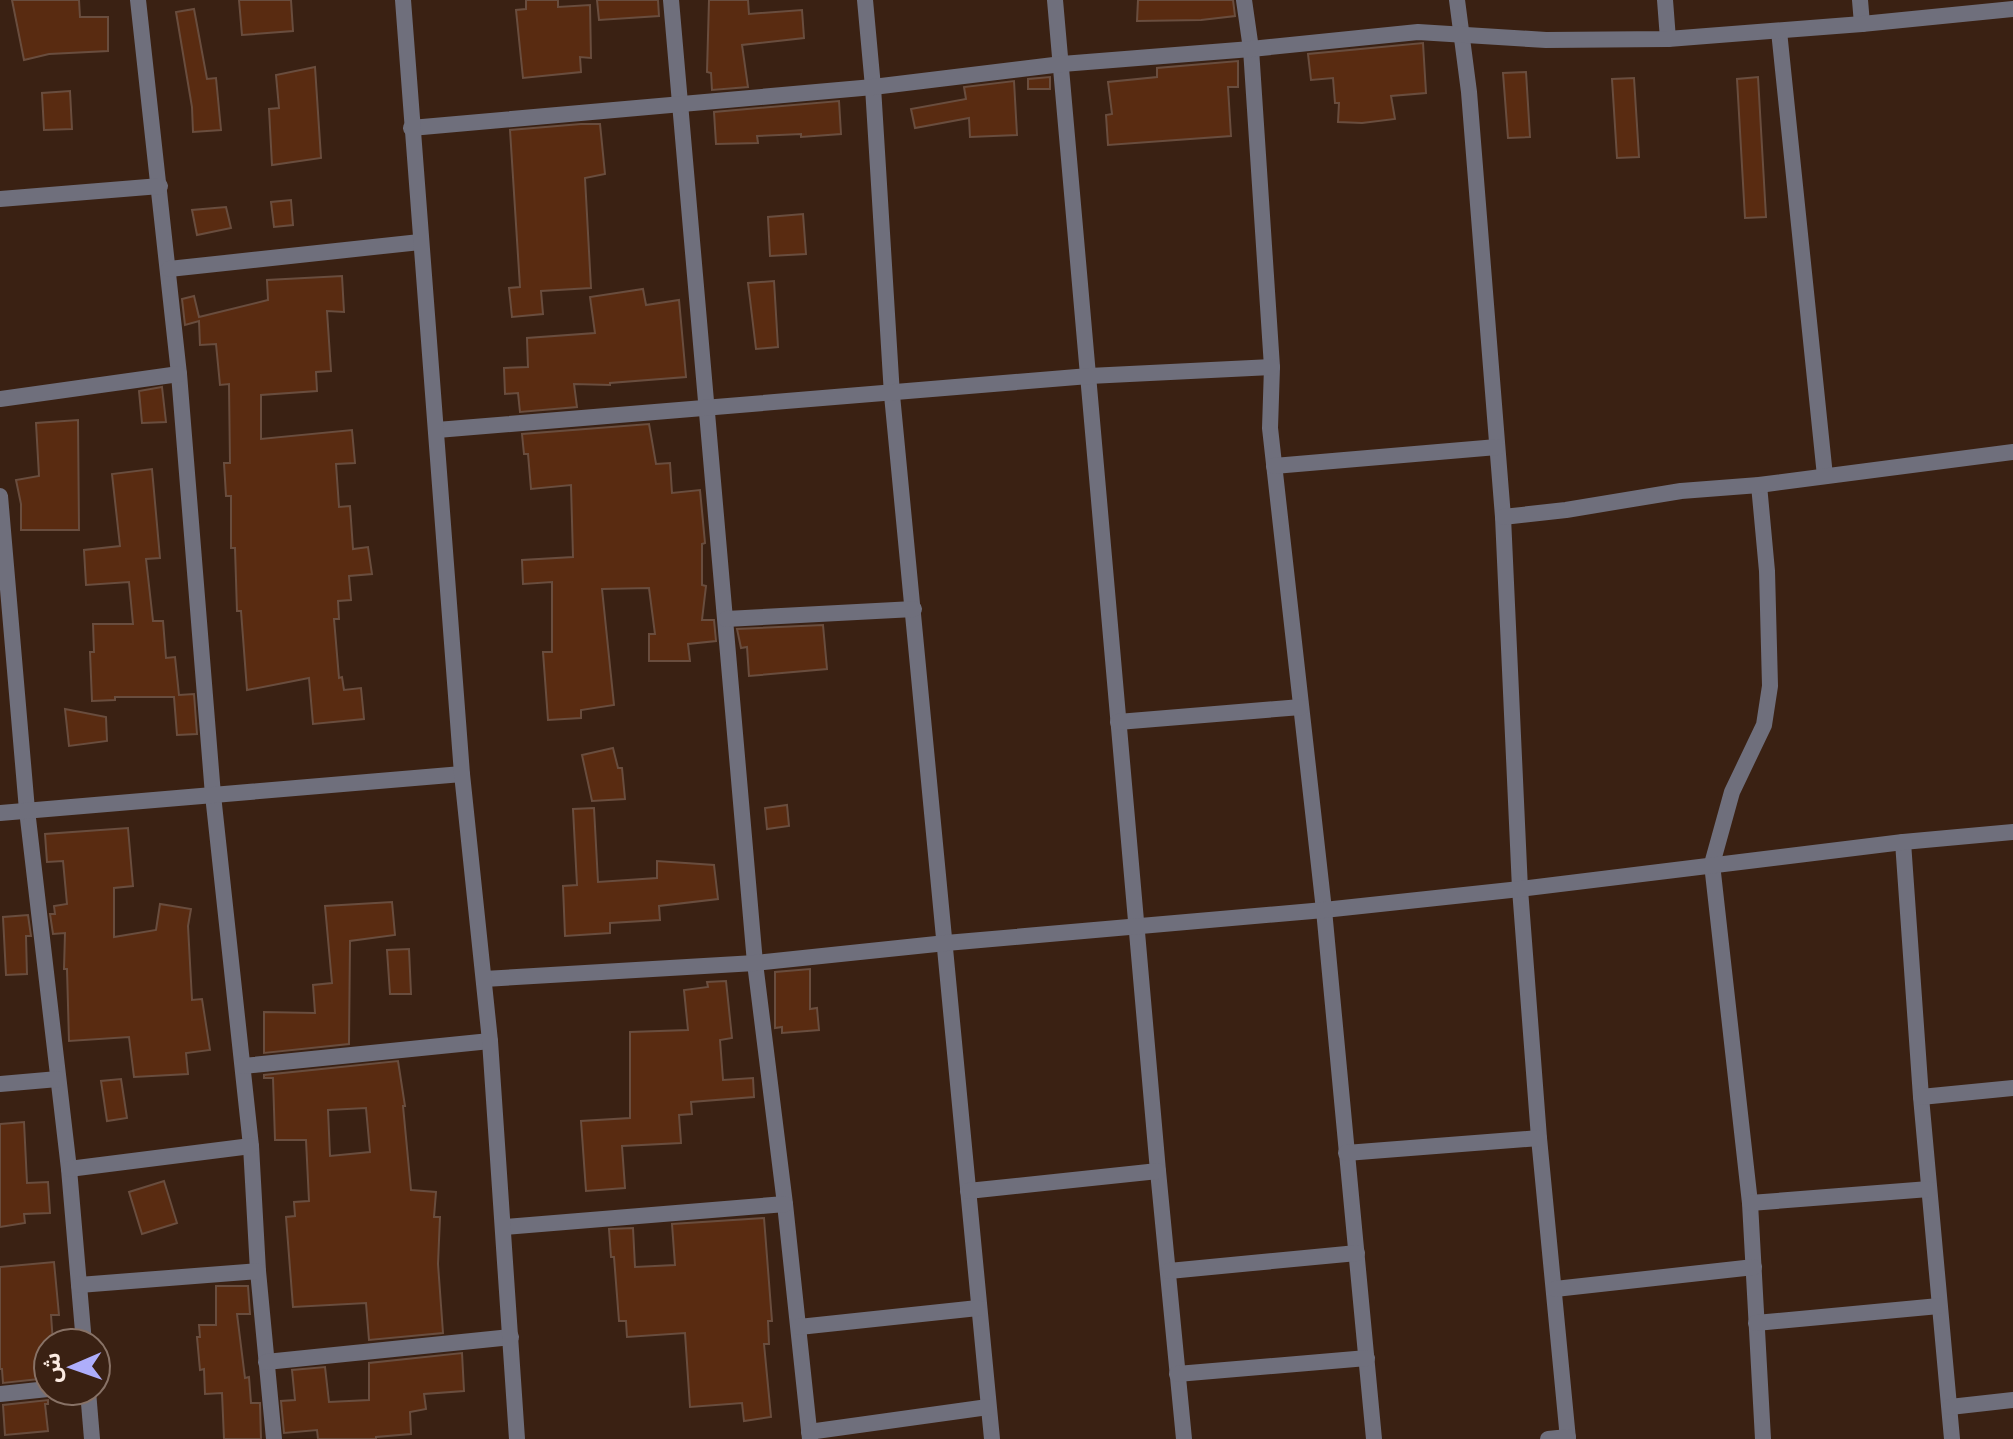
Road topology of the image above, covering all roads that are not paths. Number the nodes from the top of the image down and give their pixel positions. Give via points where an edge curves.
1 (138, 0) edge
2 (403, 0) edge
3 (671, 0) edge
4 (865, 0) edge
5 (1055, 0) edge
6 (1244, 0) edge
7 (1457, 0) edge
8 (1665, 0) edge
9 (1860, 0) edge
10 (2013, 9) edge
11 (1862, 24) junction
12 (1779, 31) junction
13 (1461, 34) junction
14 (1668, 39) junction
15 (1251, 49) junction
16 (1062, 64) junction
17 (873, 87) junction
18 (681, 103) junction
19 (411, 128) junction
20 (160, 186) junction
21 (0, 199) edge
22 (420, 242) junction
23 (169, 269) junction
24 (1272, 367) junction
25 (179, 374) junction
26 (1089, 376) junction
27 (892, 395) junction
28 (0, 399) edge
29 (708, 409) junction
30 (437, 430) junction
31 (1497, 447) junction
32 (2013, 452) edge
33 (2013, 460) edge
34 (1274, 466) junction
35 (1825, 476) junction
36 (1759, 485) junction
37 (0, 496) edge
38 (1503, 517) junction
39 (914, 609) junction
40 (726, 619) junction
41 (1301, 707) junction
42 (1118, 722) junction
43 (462, 774) junction
44 (213, 795) junction
45 (27, 810) junction
46 (0, 813) edge
47 (2013, 832) edge
48 (1903, 842) junction
49 (1712, 864) junction
50 (1520, 889) junction
51 (1324, 910) junction
52 (1136, 928) junction
53 (946, 943) junction
54 (755, 963) junction
55 (484, 979) junction
56 (490, 1041) junction
57 (243, 1066) junction
58 (58, 1079) junction
59 (0, 1084) edge
60 (2013, 1088) edge
61 (1921, 1097) junction
62 (1539, 1138) junction
63 (251, 1146) junction
64 (1346, 1153) junction
65 (69, 1169) junction
66 (1158, 1171) junction
67 (1929, 1189) junction
68 (968, 1191) junction
69 (1750, 1203) junction
70 (785, 1204) junction
71 (504, 1227) junction
72 (1357, 1253) junction
73 (1754, 1267) junction
74 (258, 1271) junction
75 (1169, 1271) junction
76 (79, 1285) junction
77 (1555, 1289) junction
78 (1939, 1306) junction
79 (978, 1308) junction
80 (1756, 1323) junction
81 (83, 1327) edge
82 (799, 1327) junction
83 (511, 1337) junction
84 (1367, 1358) junction
85 (266, 1362) junction
86 (1177, 1374) junction
87 (32, 1391) edge
88 (0, 1394) edge
89 (2013, 1400) edge
90 (89, 1407) edge
91 (988, 1407) junction
92 (1950, 1407) junction
93 (809, 1436) edge
94 (1568, 1438) edge
95 (92, 1439) edge
96 (274, 1439) edge
97 (517, 1439) edge
98 (992, 1439) edge
99 (1184, 1439) edge
100 (1374, 1439) edge
101 (1548, 1439) edge
102 (1763, 1439) edge
103 (1952, 1439) edge

1 - 20 street
2 - 19 street
3 - 18 street
4 - 17 street
5 - 16 street
6 - 15 street
7 - 13 street
8 - 14 street
9 - 11 street
10 - 11 street
11 - 12 street
12 - 14 street
12 - 35 street
13 - 14 street
13 - 15 street via 1418,32
13 - 31 street
15 - 16 street
15 - 24 street
16 - 17 street
16 - 26 street
17 - 18 street
17 - 27 street
18 - 19 street
18 - 29 street
19 - 22 street
20 - 21 street
20 - 23 street
22 - 23 street
22 - 30 street
23 - 25 street
24 - 26 street
24 - 34 street
25 - 28 street
25 - 44 street
26 - 27 street
26 - 42 street
27 - 29 street
27 - 39 street
29 - 30 street
29 - 40 street
30 - 43 street
31 - 34 street
31 - 38 street
32 - 33 street
32 - 35 street
34 - 41 street
35 - 36 street
36 - 38 street
36 - 49 street via 1770,686 1764,725 1732,792
37 - 45 street
38 - 50 street
39 - 40 street
39 - 53 street
40 - 54 street
41 - 42 street
41 - 51 street
42 - 52 street
43 - 44 street
43 - 55 street
44 - 45 street
44 - 57 street
45 - 46 street
45 - 58 street
47 - 48 street
48 - 49 street
48 - 61 street
49 - 50 street
49 - 69 street
50 - 51 street
50 - 62 street
51 - 52 street
51 - 64 street
52 - 53 street
52 - 66 street
53 - 54 street
53 - 68 street
54 - 55 street
54 - 70 street
55 - 56 street
56 - 57 street
56 - 71 street
57 - 63 street
58 - 59 street
58 - 65 street
60 - 61 street
61 - 67 street
62 - 64 street
62 - 77 street
63 - 65 street
63 - 74 street
64 - 72 street
65 - 76 street
66 - 68 street
66 - 75 street
67 - 69 street
67 - 78 street
68 - 79 street
69 - 73 street
70 - 71 street
70 - 82 street
71 - 83 street
72 - 75 street
72 - 84 street
73 - 77 street
73 - 80 street
74 - 76 street
74 - 85 street
75 - 86 street
76 - 81 street
77 - 94 street
78 - 80 street
78 - 92 street
79 - 82 street
79 - 91 street
80 - 102 street
82 - 93 street
83 - 85 street
83 - 97 street
84 - 86 street
84 - 100 street
85 - 96 street
86 - 99 street
87 - 88 street
89 - 92 street
90 - 95 street
91 - 93 street
91 - 98 street
92 - 103 street
94 - 101 street

